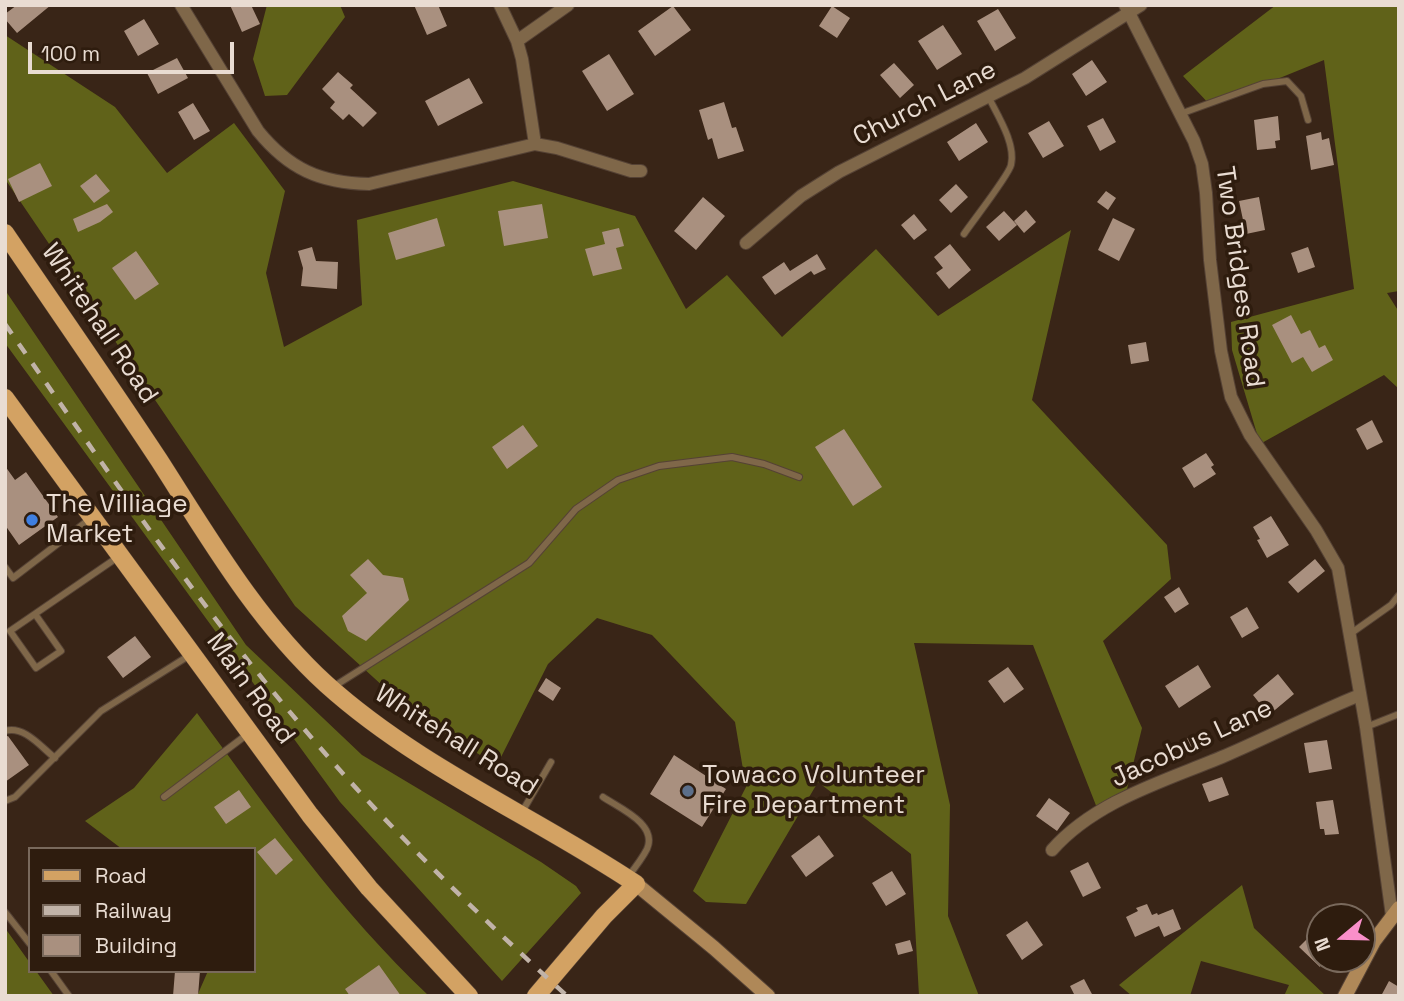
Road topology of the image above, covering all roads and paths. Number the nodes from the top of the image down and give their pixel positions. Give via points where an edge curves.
1 (181, 5) edge
2 (499, 5) edge
3 (568, 5) edge
4 (1142, 5) edge
5 (1127, 9) edge
6 (517, 41) junction
7 (989, 98) junction
8 (1180, 114) junction
9 (1308, 120) dead end
10 (536, 144) junction
11 (641, 171) dead end
12 (5, 233) edge
13 (964, 234) dead end
14 (746, 243) dead end
15 (5, 398) edge
16 (799, 477) dead end
17 (92, 518) junction
18 (120, 556) junction
19 (5, 567) edge
20 (13, 578) junction
21 (5, 583) edge
22 (1399, 595) edge
23 (35, 614) junction
24 (1350, 634) junction
25 (192, 654) junction
26 (331, 688) junction
27 (1360, 695) junction
28 (1398, 716) edge
29 (1366, 727) junction
30 (5, 731) edge
31 (249, 733) junction
32 (55, 758) junction
33 (551, 762) dead end
34 (164, 797) dead end
35 (603, 797) dead end
36 (5, 801) edge
37 (521, 813) junction
38 (1052, 850) dead end
39 (632, 881) junction
40 (5, 912) edge
41 (1395, 912) edge
42 (28, 941) edge
43 (52, 973) edge
44 (69, 996) edge
45 (469, 996) edge
46 (536, 996) edge
47 (768, 996) edge
48 (1345, 996) edge

1 - 10 street via 258,131 291,164 309,173 369,184
2 - 6 street
3 - 6 street
4 - 5 street, Church Lane
5 - 7 street, Church Lane via 1056,61
5 - 8 street, Two Bridges Road
6 - 10 street
7 - 13 lane via 1010,148 1011,166
7 - 14 street, Church Lane via 839,172 801,196
8 - 9 lane via 1263,84 1287,81 1301,96
8 - 24 street, Two Bridges Road via 1202,164 1221,351 1231,397 1250,435 1330,551 1341,578
10 - 11 street
12 - 26 main road, Whitehall Road via 228,566 267,620
15 - 17 main road, Main Road
16 - 26 lane via 732,457 659,466 618,480 576,509 529,563
17 - 18 main road, Main Road
17 - 20 lane
18 - 23 lane
18 - 25 main road, Main Road
19 - 20 lane
20 - 21 lane
22 - 24 lane
23 - 23 lane via 10,631 36,668 61,651
24 - 27 street, Two Bridges Road
25 - 31 main road, Main Road
25 - 32 lane via 102,712
26 - 37 main road, Whitehall Road via 398,741
27 - 29 street, Two Bridges Road
27 - 38 street, Jacobus Lane via 1135,793 1086,820
28 - 29 lane
29 - 41 street, Two Bridges Road
30 - 32 lane via 23,732
31 - 34 lane
31 - 45 main road, Main Road via 369,888
32 - 36 lane
33 - 37 lane
35 - 39 lane via 645,825 648,847
37 - 39 main road, Whitehall Road
39 - 46 main road
39 - 47 street, Whitehall Road
40 - 42 lane
41 - 48 street via 1364,957
43 - 44 lane

